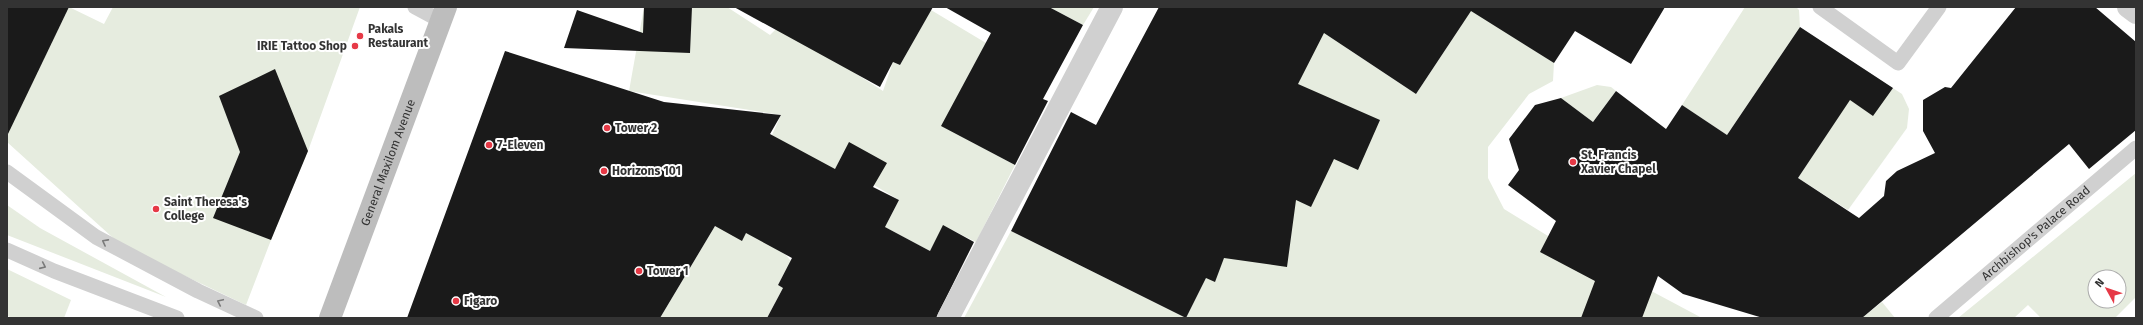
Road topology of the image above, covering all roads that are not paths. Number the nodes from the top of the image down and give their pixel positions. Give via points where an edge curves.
1 (415, 7) edge
2 (1112, 7) edge
3 (1820, 7) edge
4 (1939, 7) edge
5 (2128, 7) edge
6 (2136, 13) edge
7 (443, 14) edge
8 (2136, 148) edge
9 (7, 172) edge
10 (7, 250) edge
11 (177, 318) edge
12 (256, 318) edge
13 (330, 318) edge
14 (948, 318) edge
15 (1936, 318) edge

1 - 7 lane
2 - 14 street
3 - 4 lane via 1898,63
5 - 6 street
7 - 13 main road, General Maxilom Avenue
8 - 15 lane, Archbishop's Palace Road
12 -> 9 lane via 198,291 96,237
10 -> 11 lane via 54,271

